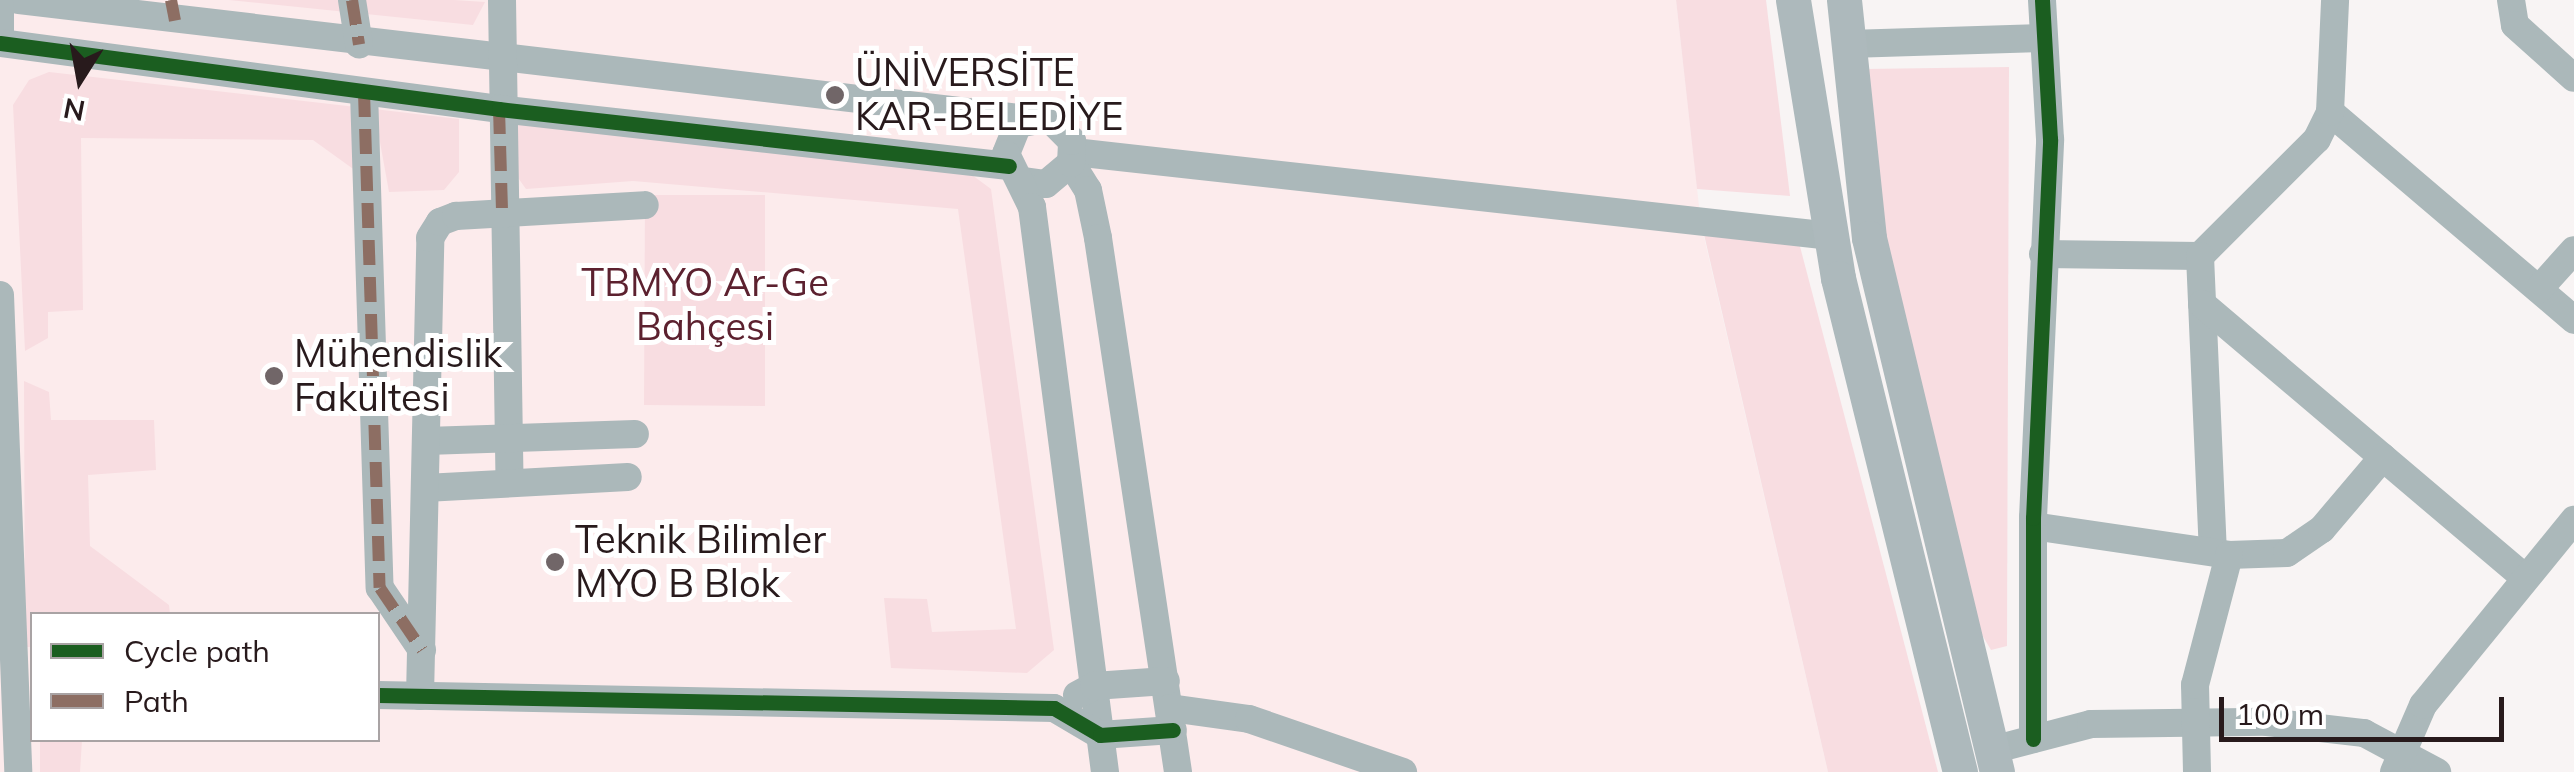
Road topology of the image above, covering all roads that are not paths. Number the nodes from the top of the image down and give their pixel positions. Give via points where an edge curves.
1 (19, 0) edge
2 (352, 0) edge
3 (502, 0) edge
4 (1793, 0) edge
5 (1844, 0) edge
6 (2042, 0) edge
7 (2335, 0) edge
8 (2511, 0) edge
9 (0, 7) edge
10 (173, 10) edge
11 (0, 34) edge
12 (2044, 38) junction
13 (0, 43) edge
14 (359, 44) junction
15 (1848, 44) junction
16 (499, 58) junction
17 (2574, 78) edge
18 (364, 92) junction
19 (499, 109) junction
20 (2330, 112) junction
21 (1027, 118) junction
22 (1072, 158) junction
23 (1017, 173) junction
24 (645, 205) dead end
25 (502, 213) junction
26 (1831, 236) junction
27 (2574, 250) edge
28 (2044, 254) junction
29 (2200, 256) junction
30 (2539, 289) junction
31 (0, 295) edge
32 (2202, 304) junction
33 (2574, 320) edge
34 (636, 434) dead end
35 (509, 438) junction
36 (426, 441) junction
37 (2383, 458) junction
38 (628, 477) dead end
39 (510, 483) junction
40 (425, 488) junction
41 (2574, 520) edge
42 (2033, 526) junction
43 (2221, 554) junction
44 (2524, 577) junction
45 (422, 650) junction
46 (1094, 686) junction
47 (16, 688) edge
48 (380, 695) edge
49 (420, 696) junction
50 (1170, 706) junction
51 (1054, 708) junction
52 (2199, 721) junction
53 (1100, 736) junction
54 (2033, 739) junction
55 (1994, 761) edge
56 (2398, 761) edge
57 (18, 772) edge
58 (1105, 772) edge
59 (1178, 772) edge
60 (1403, 772) edge
61 (1960, 772) edge
62 (2197, 772) edge
63 (2436, 772) edge

1 - 10 street
2 - 14 street
3 - 16 street
4 - 26 main road
5 - 15 main road
6 - 12 street
7 - 20 street
8 - 17 street via 2515,25
9 - 11 street
10 - 14 street
12 - 15 street
12 - 28 street via 2050,138
13 - 18 street
14 - 16 street
15 - 55 main road via 1869,238 1886,323
16 - 19 street
16 - 21 street
18 - 19 street
18 - 45 street via 380,588
19 - 23 street
19 - 25 street
20 - 29 street via 2317,138
20 - 30 street
21 - 22 street via 1060,123
21 - 23 street via 1008,138
22 - 23 street via 1046,184
22 - 26 street
22 - 50 street via 1088,190 1098,238
23 - 46 street
24 - 25 street
25 - 35 street
25 - 36 street via 456,216 440,222 430,238
26 - 61 main road
27 - 30 street
28 - 29 street
28 - 42 street
29 - 32 street
30 - 33 street
31 - 47 street
32 - 37 street
32 - 43 street
34 - 35 street
35 - 36 street
35 - 39 street
36 - 40 street
37 - 43 street via 2305,545 2263,556
37 - 44 street
38 - 39 street
39 - 40 street
40 - 45 street
41 - 44 street
42 - 43 street
42 - 54 street
43 - 52 street via 2195,686
44 - 56 street via 2423,705
45 - 49 street
46 - 50 street
46 - 51 street
46 - 53 street
47 - 57 street
48 - 49 street
49 - 51 street
50 - 53 street
50 - 59 street
50 - 60 street via 1249,720
51 - 53 street
52 - 54 street via 2091,724
52 - 56 street via 2329,726
52 - 62 street
53 - 58 street
54 - 55 street
56 - 63 street

